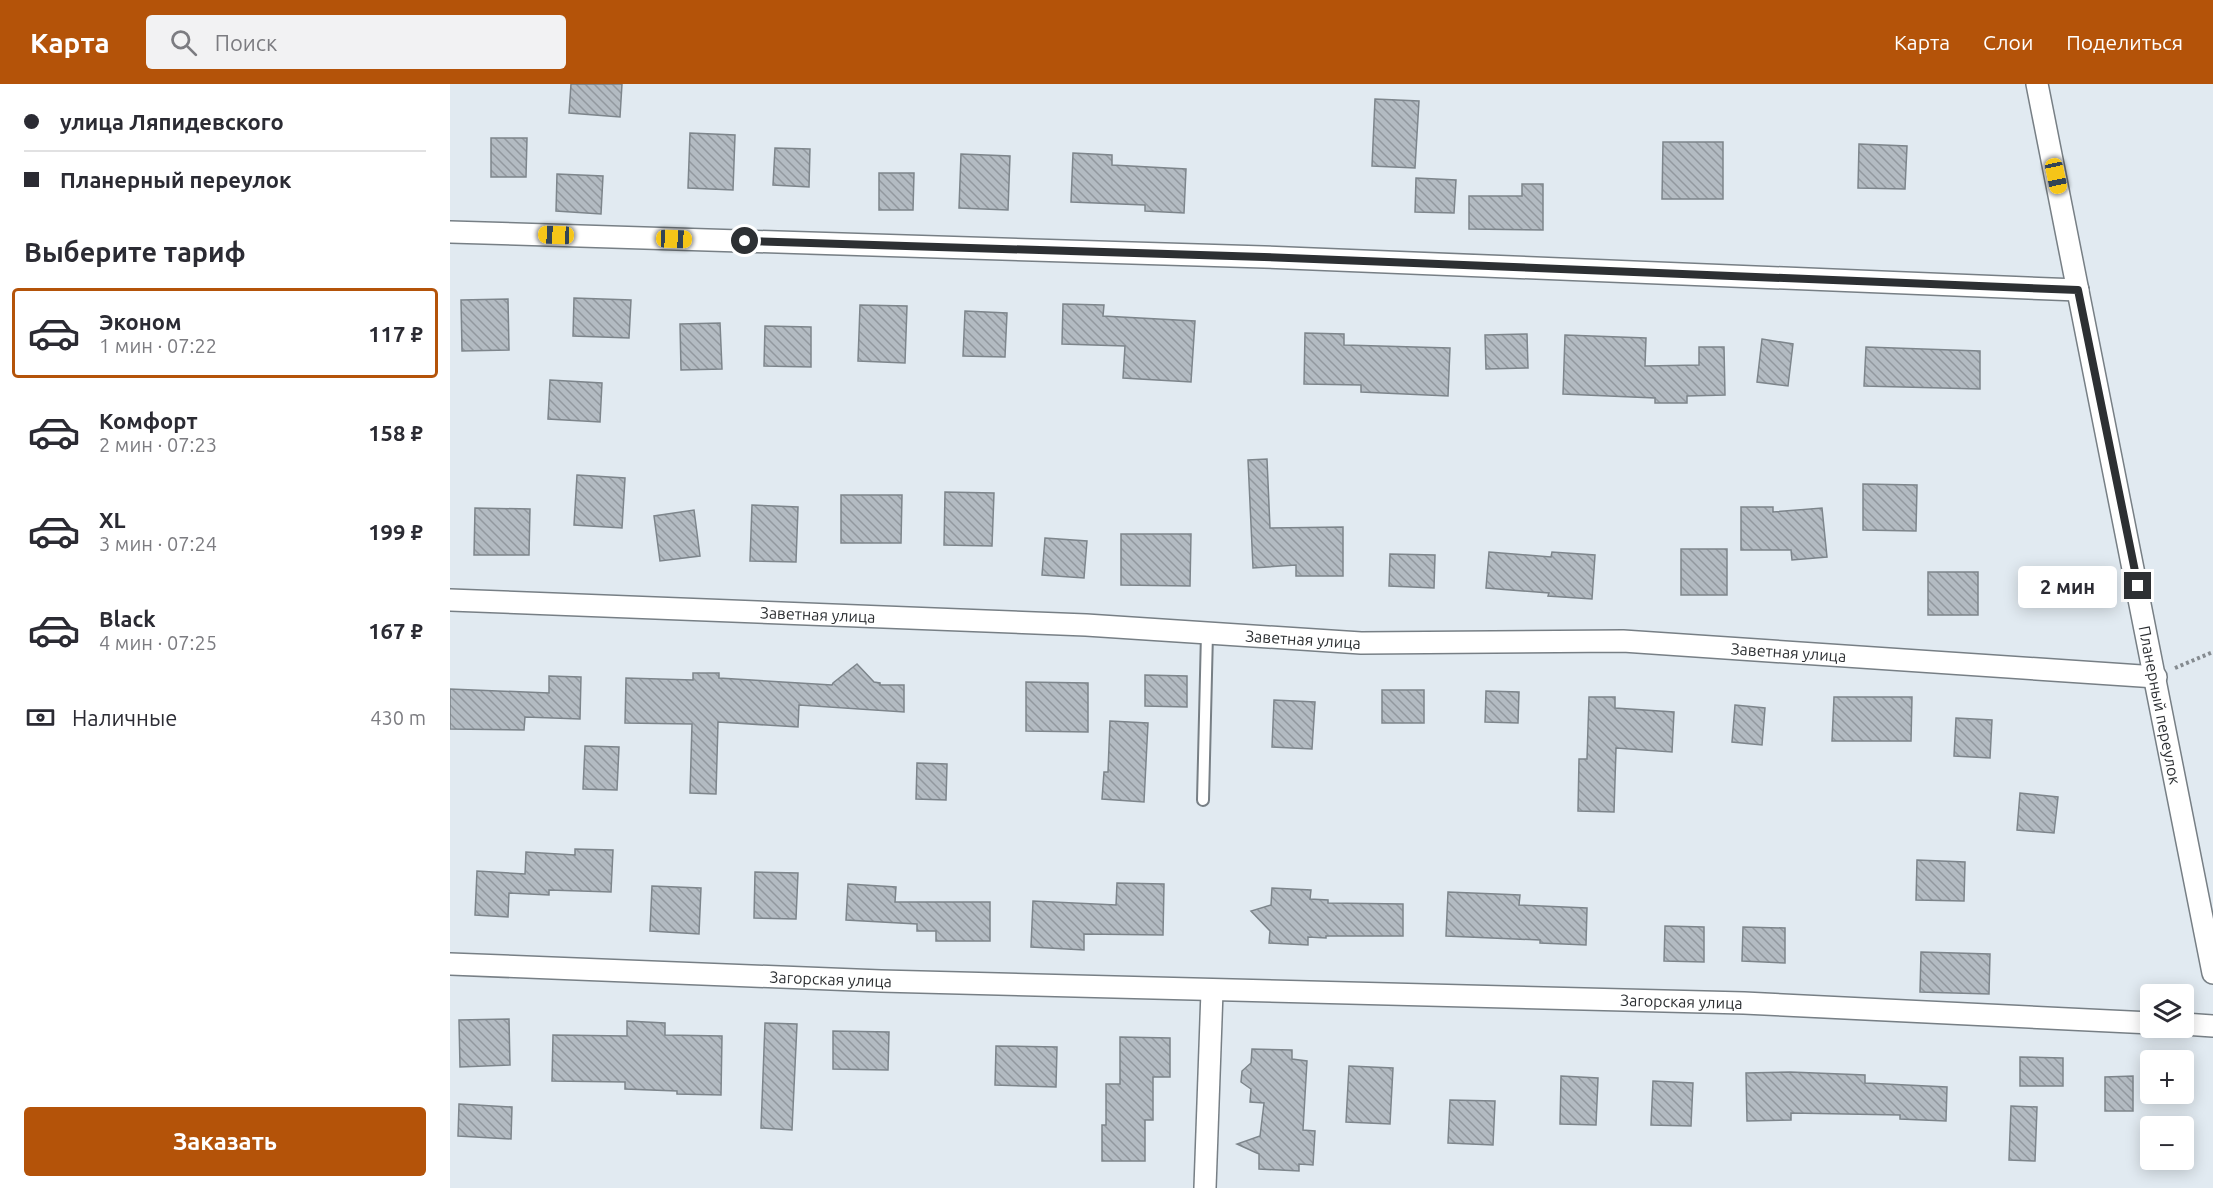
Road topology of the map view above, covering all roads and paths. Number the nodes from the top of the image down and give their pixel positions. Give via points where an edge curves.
1 (2037, 84) edge
2 (450, 232) edge
3 (2078, 290) junction
4 (450, 600) edge
5 (1207, 633) junction
6 (2213, 652) edge
7 (2156, 677) junction
8 (1203, 800) dead end
9 (450, 964) edge
10 (2213, 973) edge
11 (1212, 991) junction
12 (2140, 1022) edge
13 (2194, 1025) edge
14 (2213, 1026) edge
15 (1205, 1188) edge

1 - 3 street, Планерный переулок
2 - 3 street via 1264,257
3 - 7 street, Планерный переулок
4 - 5 street, Заветная улица
5 - 7 street, Заветная улица via 1361,643 1623,641
5 - 8 lane
6 - 7 path
7 - 10 street, Планерный переулок
9 - 11 street, Загорская улица
11 - 12 street, Загорская улица via 1744,1003
11 - 15 street
13 - 14 street

